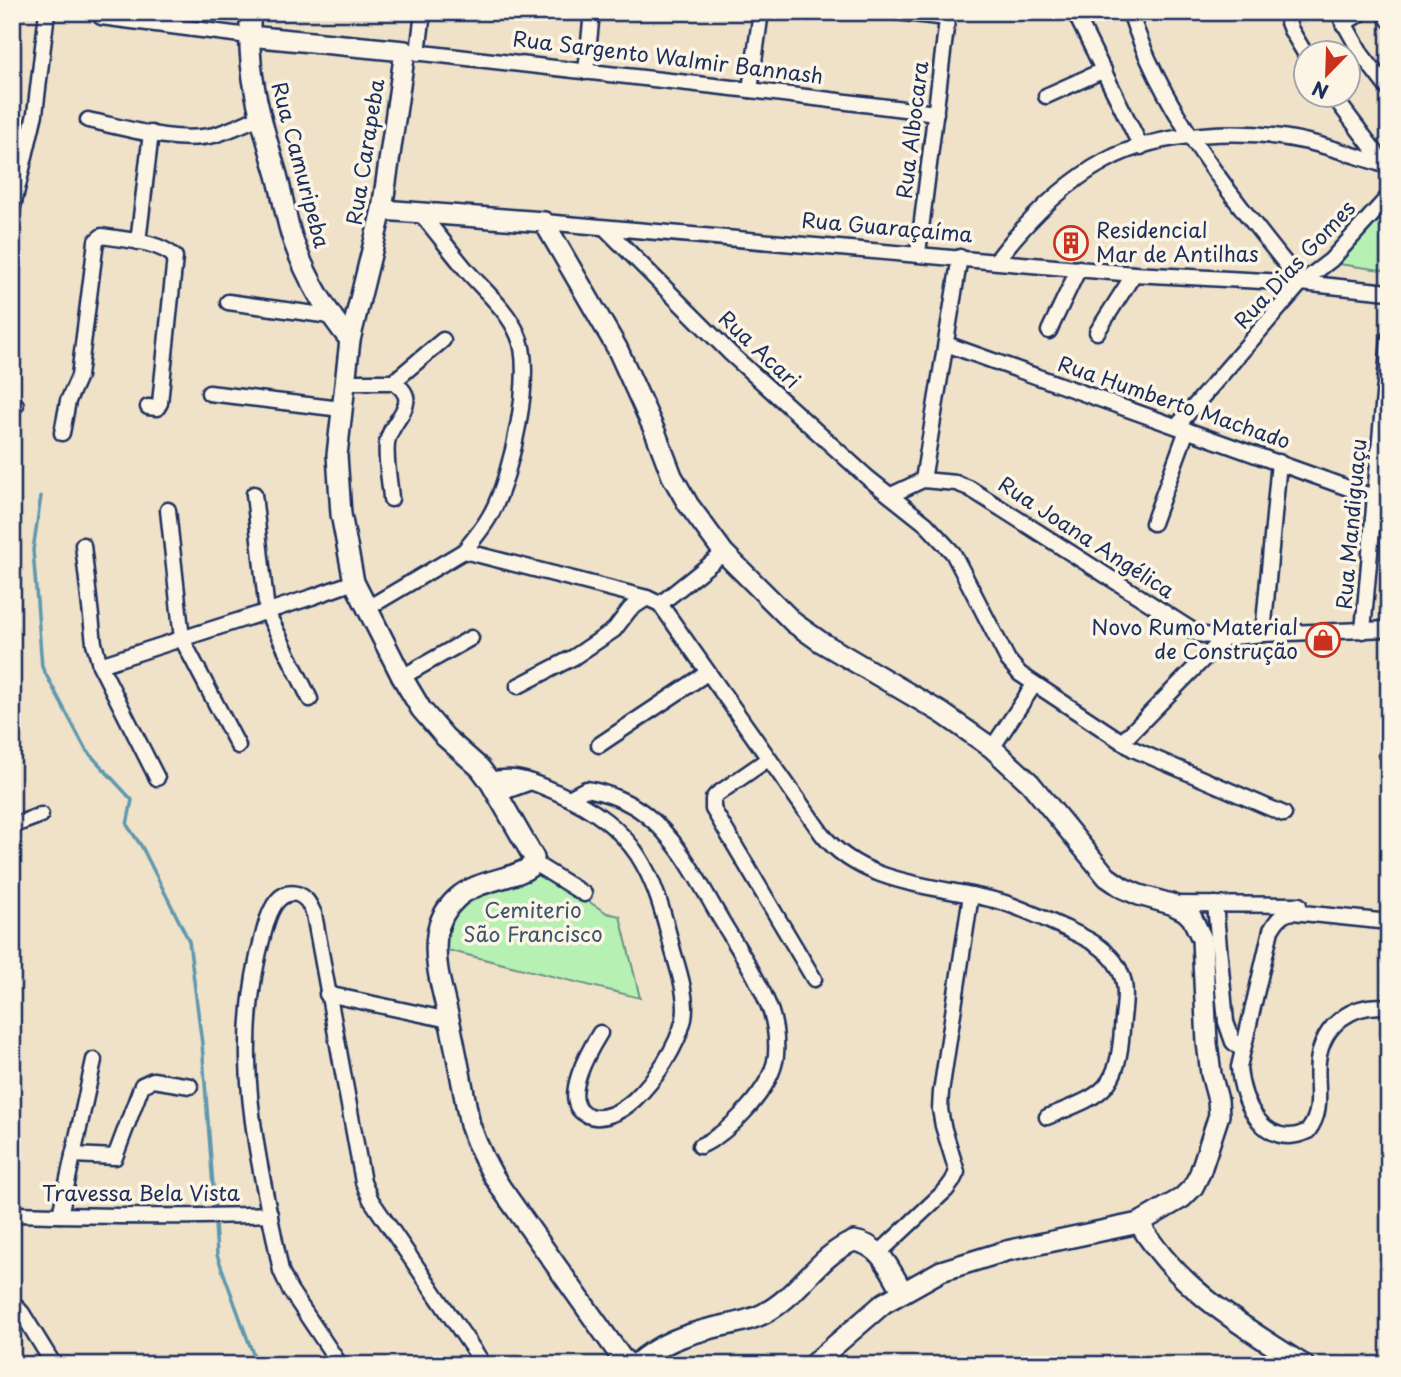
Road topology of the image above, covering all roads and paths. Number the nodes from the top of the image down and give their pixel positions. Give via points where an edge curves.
1 (47, 12) edge
2 (251, 12) edge
3 (423, 12) edge
4 (592, 12) edge
5 (761, 12) edge
6 (896, 12) edge
7 (1130, 12) edge
8 (1284, 12) edge
9 (1363, 12) edge
10 (1384, 12) edge
11 (948, 15) edge
12 (102, 17) dead end
13 (1077, 17) dead end
14 (1341, 18) edge
15 (1389, 20) edge
16 (248, 36) junction
17 (1296, 38) edge
18 (411, 52) junction
19 (1104, 70) junction
20 (586, 72) junction
21 (750, 90) junction
22 (1389, 90) edge
23 (1046, 96) dead end
24 (1343, 108) edge
25 (936, 113) junction
26 (260, 117) junction
27 (88, 120) dead end
28 (151, 133) junction
29 (1190, 136) junction
30 (1141, 147) junction
31 (1387, 167) edge
32 (1389, 196) edge
33 (382, 210) junction
34 (12, 211) edge
35 (421, 214) junction
36 (544, 222) junction
37 (605, 228) junction
38 (138, 242) junction
39 (918, 253) junction
40 (960, 257) junction
41 (996, 261) junction
42 (1079, 268) junction
43 (1134, 274) junction
44 (1301, 283) junction
45 (1389, 292) edge
46 (228, 302) dead end
47 (330, 316) junction
48 (1049, 331) dead end
49 (1097, 332) dead end
50 (1389, 338) edge
51 (349, 340) junction
52 (443, 341) dead end
53 (946, 344) junction
54 (346, 382) junction
55 (393, 382) junction
56 (209, 393) dead end
57 (148, 407) dead end
58 (341, 410) junction
59 (1182, 428) junction
60 (62, 433) dead end
61 (1279, 462) junction
62 (923, 480) junction
63 (254, 494) dead end
64 (891, 495) junction
65 (1382, 498) edge
66 (391, 499) dead end
67 (168, 510) dead end
68 (1153, 523) dead end
69 (83, 545) dead end
70 (464, 551) junction
71 (724, 553) junction
72 (354, 582) junction
73 (653, 601) junction
74 (366, 609) junction
75 (267, 612) junction
76 (1389, 629) edge
77 (1363, 631) junction
78 (1263, 634) junction
79 (471, 638) dead end
80 (1224, 638) junction
81 (182, 639) junction
82 (100, 665) junction
83 (707, 673) junction
84 (402, 677) junction
85 (1034, 685) junction
86 (518, 686) dead end
87 (310, 699) dead end
88 (1122, 742) junction
89 (599, 745) dead end
90 (238, 746) dead end
91 (992, 748) junction
92 (768, 759) junction
93 (157, 778) dead end
94 (494, 787) junction
95 (569, 798) junction
96 (41, 814) dead end
97 (1284, 814) dead end
98 (12, 826) edge
99 (534, 863) junction
100 (584, 894) dead end
101 (971, 895) junction
102 (1171, 904) junction
103 (1215, 904) junction
104 (1389, 913) edge
105 (1389, 922) edge
106 (814, 979) dead end
107 (327, 995) junction
108 (1389, 1007) edge
109 (449, 1020) junction
110 (600, 1033) dead end
111 (1242, 1050) junction
112 (94, 1060) dead end
113 (190, 1086) dead end
114 (1047, 1117) dead end
115 (700, 1146) dead end
116 (73, 1155) junction
117 (12, 1214) edge
118 (270, 1214) junction
119 (60, 1215) junction
120 (1139, 1223) junction
121 (880, 1252) junction
122 (899, 1284) junction
123 (12, 1302) edge
124 (54, 1365) edge
125 (340, 1365) edge
126 (484, 1365) edge
127 (630, 1365) edge
128 (635, 1365) edge
129 (812, 1365) edge
130 (1304, 1365) edge

1 - 34 street via 35,114
2 - 16 main road, Rua Camuripeba
3 - 18 street, Rua Carapeba
4 - 20 street
5 - 21 street
6 - 11 street
7 - 29 street via 1159,80
8 - 17 street
9 - 14 street
10 - 15 street
11 - 25 street, Rua Albocara
12 - 16 street, Rua Sargento Walmir Bannash
13 - 19 street
14 - 22 street
16 - 18 main road, Rua Sargento Walmir Bannash
16 - 26 main road, Rua Camuripeba
18 - 20 street, Rua Sargento Walmir Bannash
18 - 33 main road, Rua Carapeba
19 - 23 street
19 - 30 street
20 - 21 street, Rua Sargento Walmir Bannash
21 - 25 street, Rua Sargento Walmir Bannash
24 - 31 street
25 - 39 street, Rua Albocara
26 - 28 street via 198,137
26 - 47 main road, Rua Camuripeba via 294,241
27 - 28 street
28 - 38 street
29 - 30 street
29 - 31 street via 1268,135
29 - 44 street
30 - 41 street via 1105,160 1073,183 1026,222
32 - 44 street, Rua Dias Gomes via 1331,260
33 - 35 main road, Rua Guaraçaíma
33 - 51 main road, Rua Carapeba
35 - 36 main road, Rua Guaraçaíma
35 - 70 street via 502,311 524,348 506,478 492,512
36 - 37 street, Rua Guaraçaíma
36 - 71 main road via 617,348 672,476
37 - 39 street, Rua Guaraçaíma
37 - 64 street, Rua Acari via 731,354
38 - 57 street via 168,251 176,261 159,406
38 - 60 street via 102,236 96,241 79,376
39 - 40 street, Rua Guaraçaíma
40 - 41 street, Rua Guaraçaíma
40 - 53 street
41 - 42 street, Rua Guaraçaíma
42 - 43 street, Rua Guaraçaíma
42 - 48 street
43 - 44 street, Rua Guaraçaíma
43 - 49 street
44 - 45 street, Rua Guaraçaíma
44 - 59 street, Rua Dias Gomes
46 - 47 street
47 - 51 main road, Rua Camuripeba
50 - 65 street, Rua Mandiguaçu
51 - 54 main road
52 - 55 street
53 - 59 street, Rua Humberto Machado
53 - 62 street
54 - 55 street
54 - 58 main road
55 - 66 street via 403,388 407,398 388,439
56 - 58 street
58 - 72 main road via 337,455 341,514
59 - 61 street, Rua Humberto Machado
59 - 68 street
61 - 65 street, Rua Humberto Machado
61 - 78 street
62 - 64 street
62 - 80 street, Rua Joana Angélica via 969,488 1186,628
63 - 75 street
64 - 85 street, Rua Acari via 953,553 1008,660
65 - 77 street, Rua Mandiguaçu
67 - 81 street
69 - 82 street
70 - 73 street
70 - 74 street
71 - 73 street
71 - 91 main road via 794,623
72 - 74 main road
72 - 75 street
73 - 83 street
73 - 86 street via 629,609 604,637
74 - 84 main road
75 - 81 street
75 - 87 street
76 - 77 street, Rua Joana Angélica
77 - 78 street, Rua Joana Angélica
78 - 80 street, Rua Joana Angélica
79 - 84 street
80 - 88 street
81 - 82 street
81 - 90 street
82 - 93 street
83 - 89 street
83 - 92 street
84 - 94 main road via 440,740 480,768
85 - 88 street, Rua Acari
85 - 91 street
88 - 97 street, Rua Acari
91 - 102 main road via 1030,783 1107,877 1131,892
92 - 101 street via 827,841 849,861 884,876
92 - 106 street via 716,795 713,809
94 - 95 street via 531,782
94 - 99 main road
95 - 110 street via 621,834 644,864 661,905 684,1005 680,1031 649,1083 626,1108 594,1117 579,1109 575,1092 587,1054
95 - 115 street via 586,789 600,793 628,803 660,829 708,897 771,1013 776,1052 771,1076 723,1133
96 - 98 street
99 - 100 street
99 - 109 main road via 526,871 469,888 440,920 438,969
101 - 114 street via 1008,904 1093,942 1109,953 1124,979 1115,1073 1097,1095
101 - 121 street via 940,1109 957,1172 953,1182
102 - 103 street
102 - 120 main road via 1192,918 1202,939 1207,1043 1219,1115 1192,1187
103 - 104 street via 1326,905
103 - 111 street via 1226,1022 1233,1042
105 - 111 street via 1309,912 1279,917 1271,930
107 - 109 street
107 - 118 street via 314,914 301,895 285,894 269,914 257,956 248,1059 250,1102
107 - 126 street via 363,1182
108 - 111 street via 1354,1009 1330,1032 1318,1061 1318,1112 1308,1131 1298,1135 1278,1135 1258,1120 1240,1083
109 - 127 main road via 470,1125 486,1166
112 - 116 street
113 - 116 street via 153,1080 142,1085 116,1157
116 - 119 street
117 - 119 street, Travessa Bela Vista
118 - 119 street, Travessa Bela Vista
118 - 125 street via 285,1282
120 - 122 main road via 1006,1251
120 - 130 main road via 1158,1251 1208,1302
121 - 122 main road
121 - 128 main road via 863,1242 845,1244 781,1304 762,1315 680,1337
122 - 129 main road
123 - 124 street via 28,1311

